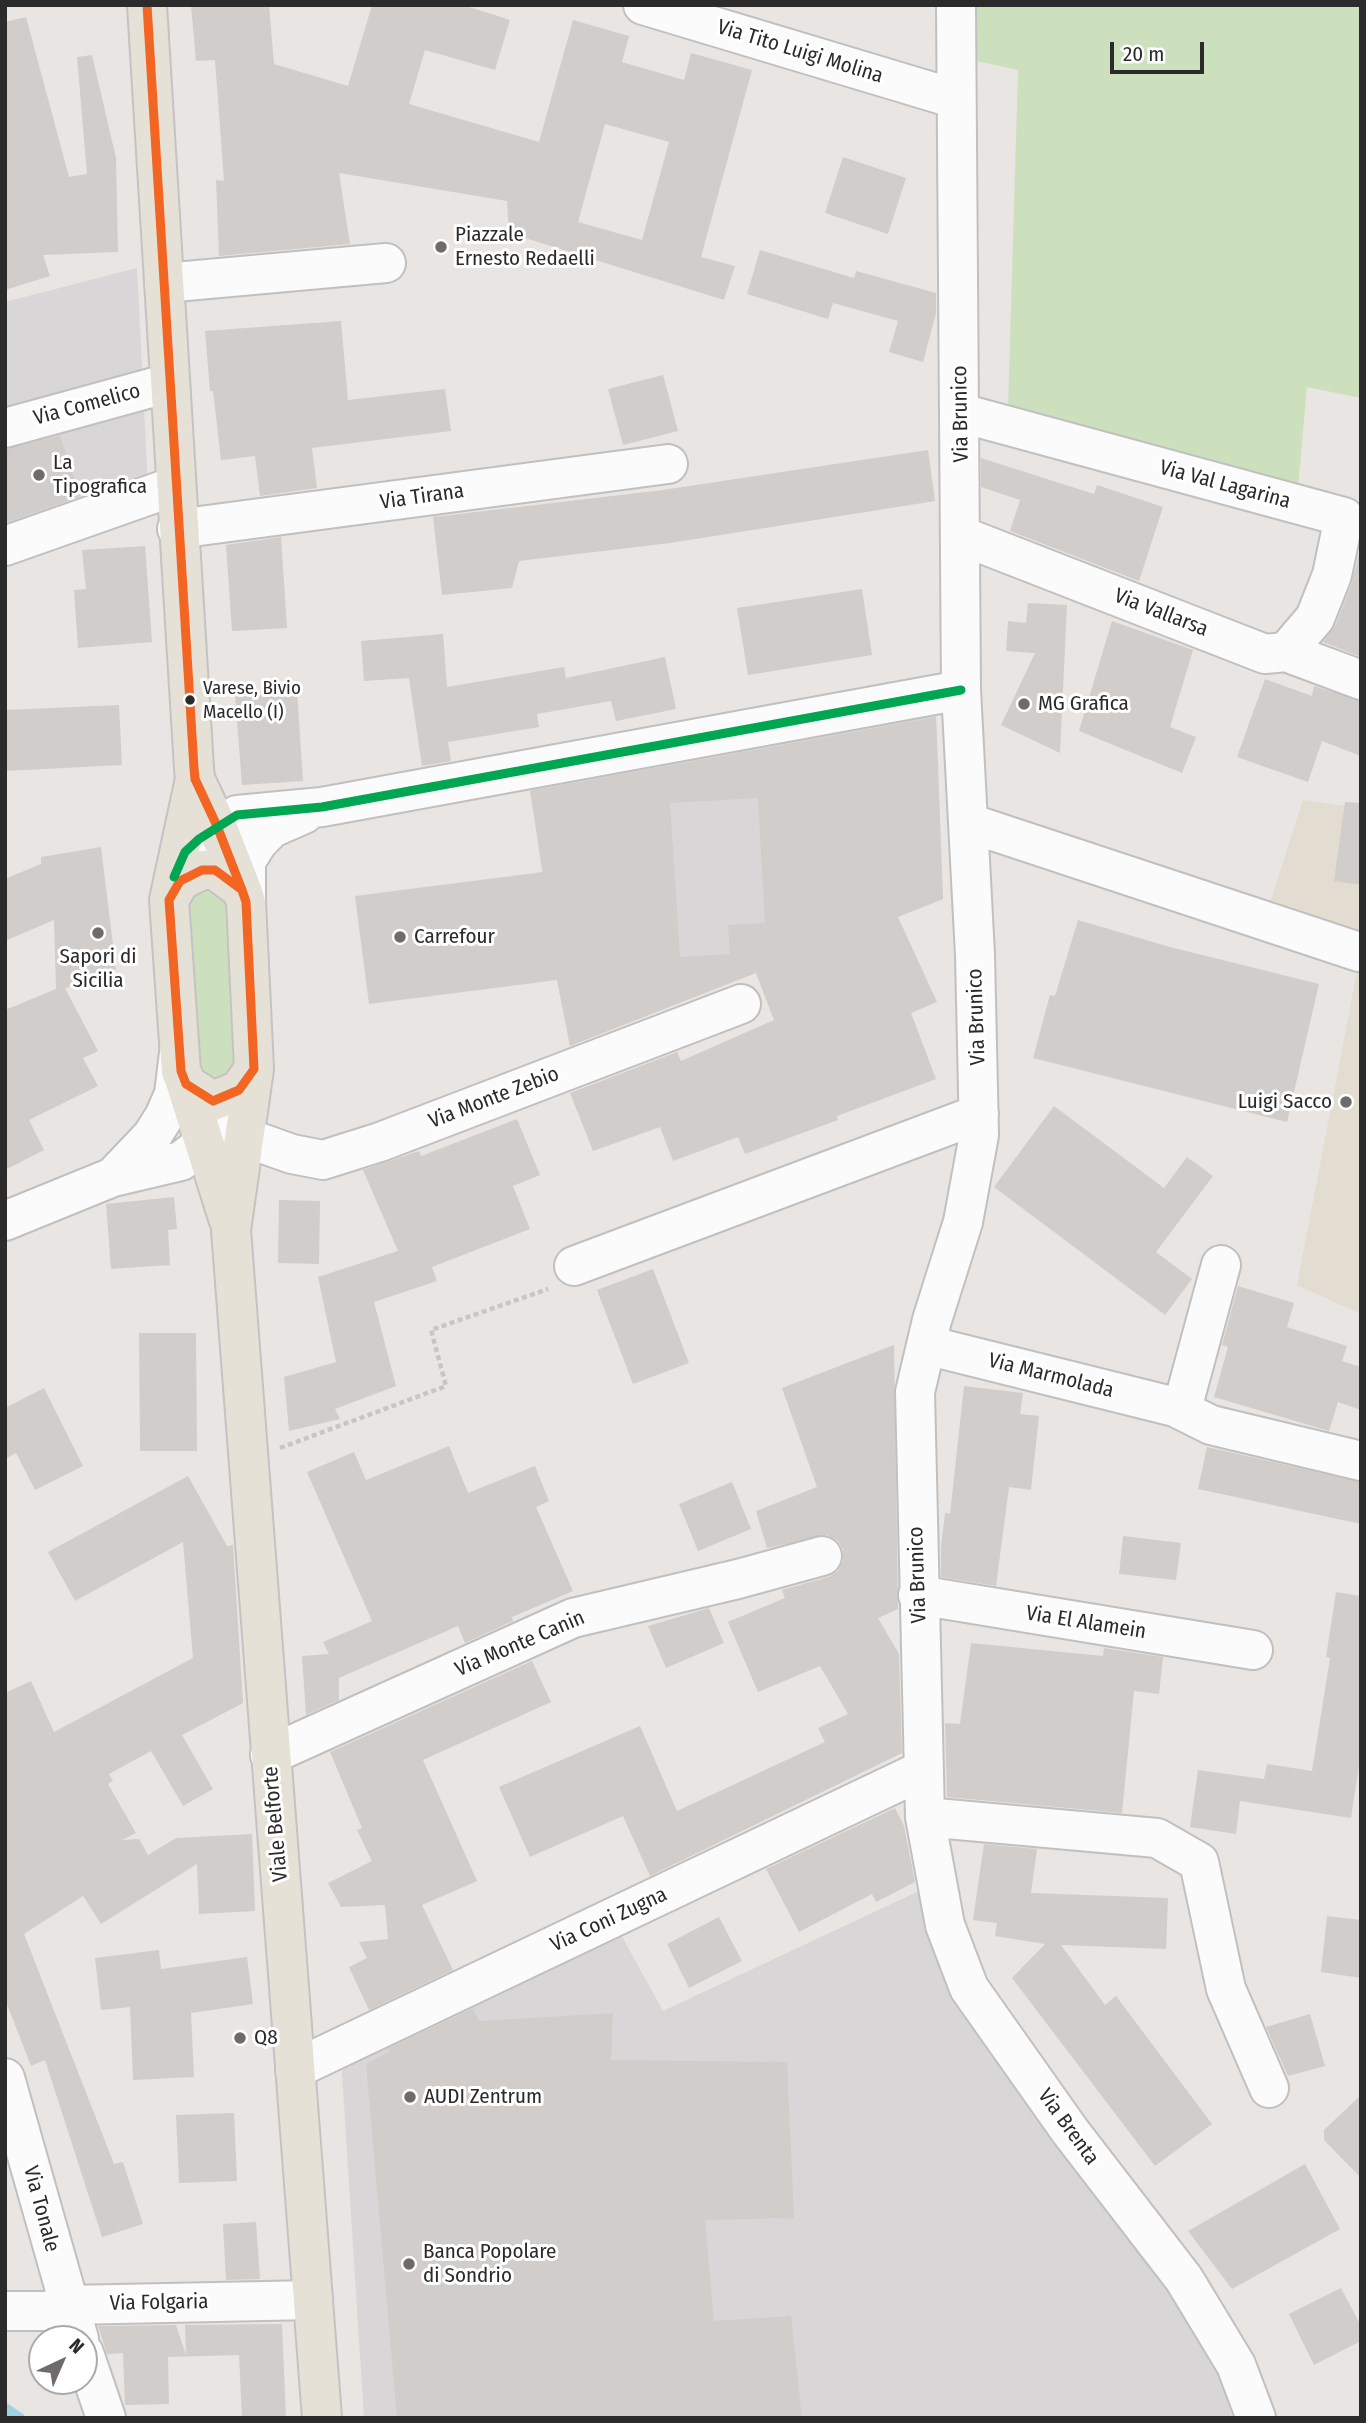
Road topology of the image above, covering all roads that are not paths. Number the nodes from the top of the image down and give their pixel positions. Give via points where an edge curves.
1 (146, 5) edge
2 (643, 5) edge
3 (957, 5) edge
4 (956, 99) junction
5 (386, 263) dead end
6 (164, 283) junction
7 (169, 383) junction
8 (961, 413) junction
9 (5, 428) edge
10 (668, 464) dead end
11 (175, 486) junction
12 (177, 529) junction
13 (962, 536) junction
14 (5, 546) edge
15 (1286, 652) junction
16 (1361, 680) edge
17 (961, 690) junction
18 (195, 779) junction
19 (322, 807) junction
20 (969, 823) junction
21 (217, 826) junction
22 (172, 889) junction
23 (244, 896) junction
24 (1359, 952) edge
25 (741, 1004) dead end
26 (180, 1062) junction
27 (252, 1083) junction
28 (979, 1114) junction
29 (244, 1137) junction
30 (205, 1143) junction
31 (113, 1177) junction
32 (5, 1220) edge
33 (231, 1230) junction
34 (1221, 1265) dead end
35 (574, 1266) road end
36 (926, 1345) junction
37 (1175, 1406) junction
38 (1361, 1461) edge
39 (822, 1556) dead end
40 (918, 1595) junction
41 (1254, 1650) dead end
42 (270, 1755) junction
43 (923, 1770) junction
44 (925, 1817) junction
45 (295, 2069) junction
46 (5, 2078) edge
47 (1269, 2088) dead end
48 (313, 2300) junction
49 (5, 2312) edge
50 (73, 2322) edge
51 (98, 2394) edge
52 (106, 2418) edge
53 (323, 2418) edge
54 (1256, 2418) edge

1 - 6 main road
2 - 4 street, Via Tito Luigi Molina
3 - 4 street, Via Brunico
4 - 8 street, Via Brunico
5 - 6 street
6 - 7 main road
7 - 9 street, Via Comelico
7 - 11 main road
8 - 13 street, Via Brunico
8 - 15 street, Via Val Lagarina via 1344,517 1332,575 1315,618
10 - 12 street, Via Tirana
11 - 12 main road
11 - 14 street
12 - 18 main road
13 - 15 street, Via Vallarsa via 1265,654
13 - 17 street, Via Brunico
15 - 16 street, Via Vallarsa
17 - 19 street
17 - 20 street, Via Brunico
18 - 21 main road
18 - 22 main road
19 - 21 street via 237,814
19 - 23 street via 272,828 257,842 246,861
20 - 24 street
20 - 28 street, Via Brunico
21 - 22 street via 186,852
21 - 23 main road
22 - 23 main road via 202,870 215,870
22 - 26 main road, Viale Belforte
23 - 27 main road, Viale Belforte
25 - 29 street, Via Monte Zebio via 323,1160
26 - 27 main road via 186,1084 213,1101
26 - 30 main road, Viale Belforte
26 - 31 street via 164,1118
27 - 29 main road, Viale Belforte
27 - 30 street via 230,1123
28 - 35 street
28 - 36 street, Via Brunico via 963,1222
29 - 33 main road, Viale Belforte
30 - 31 street via 181,1161
30 - 33 main road, Viale Belforte
31 - 32 street
33 - 42 main road, Viale Belforte
34 - 37 street via 1186,1394
36 - 37 street, Via Marmolada
36 - 40 street, Via Brunico via 915,1392
37 - 38 street, Via Marmolada via 1211,1425
39 - 42 street, Via Monte Canin via 573,1618
40 - 41 street, Via El Alamein
40 - 43 street, Via Brunico
42 - 45 main road, Viale Belforte
43 - 44 street, Via Brunico
43 - 45 street, Via Coni Zugna
44 - 47 street via 1157,1838 1199,1862 1226,1989
44 - 54 street, Via Brenta via 945,1925 969,1988 1070,2132 1184,2279 1237,2365
45 - 48 main road, Viale Belforte
46 - 50 street, Via Tonale
48 - 50 street, Via Folgaria via 251,2301
48 - 53 main road, Viale Belforte
49 - 50 street, Via Folgaria via 46,2311
51 - 52 street

